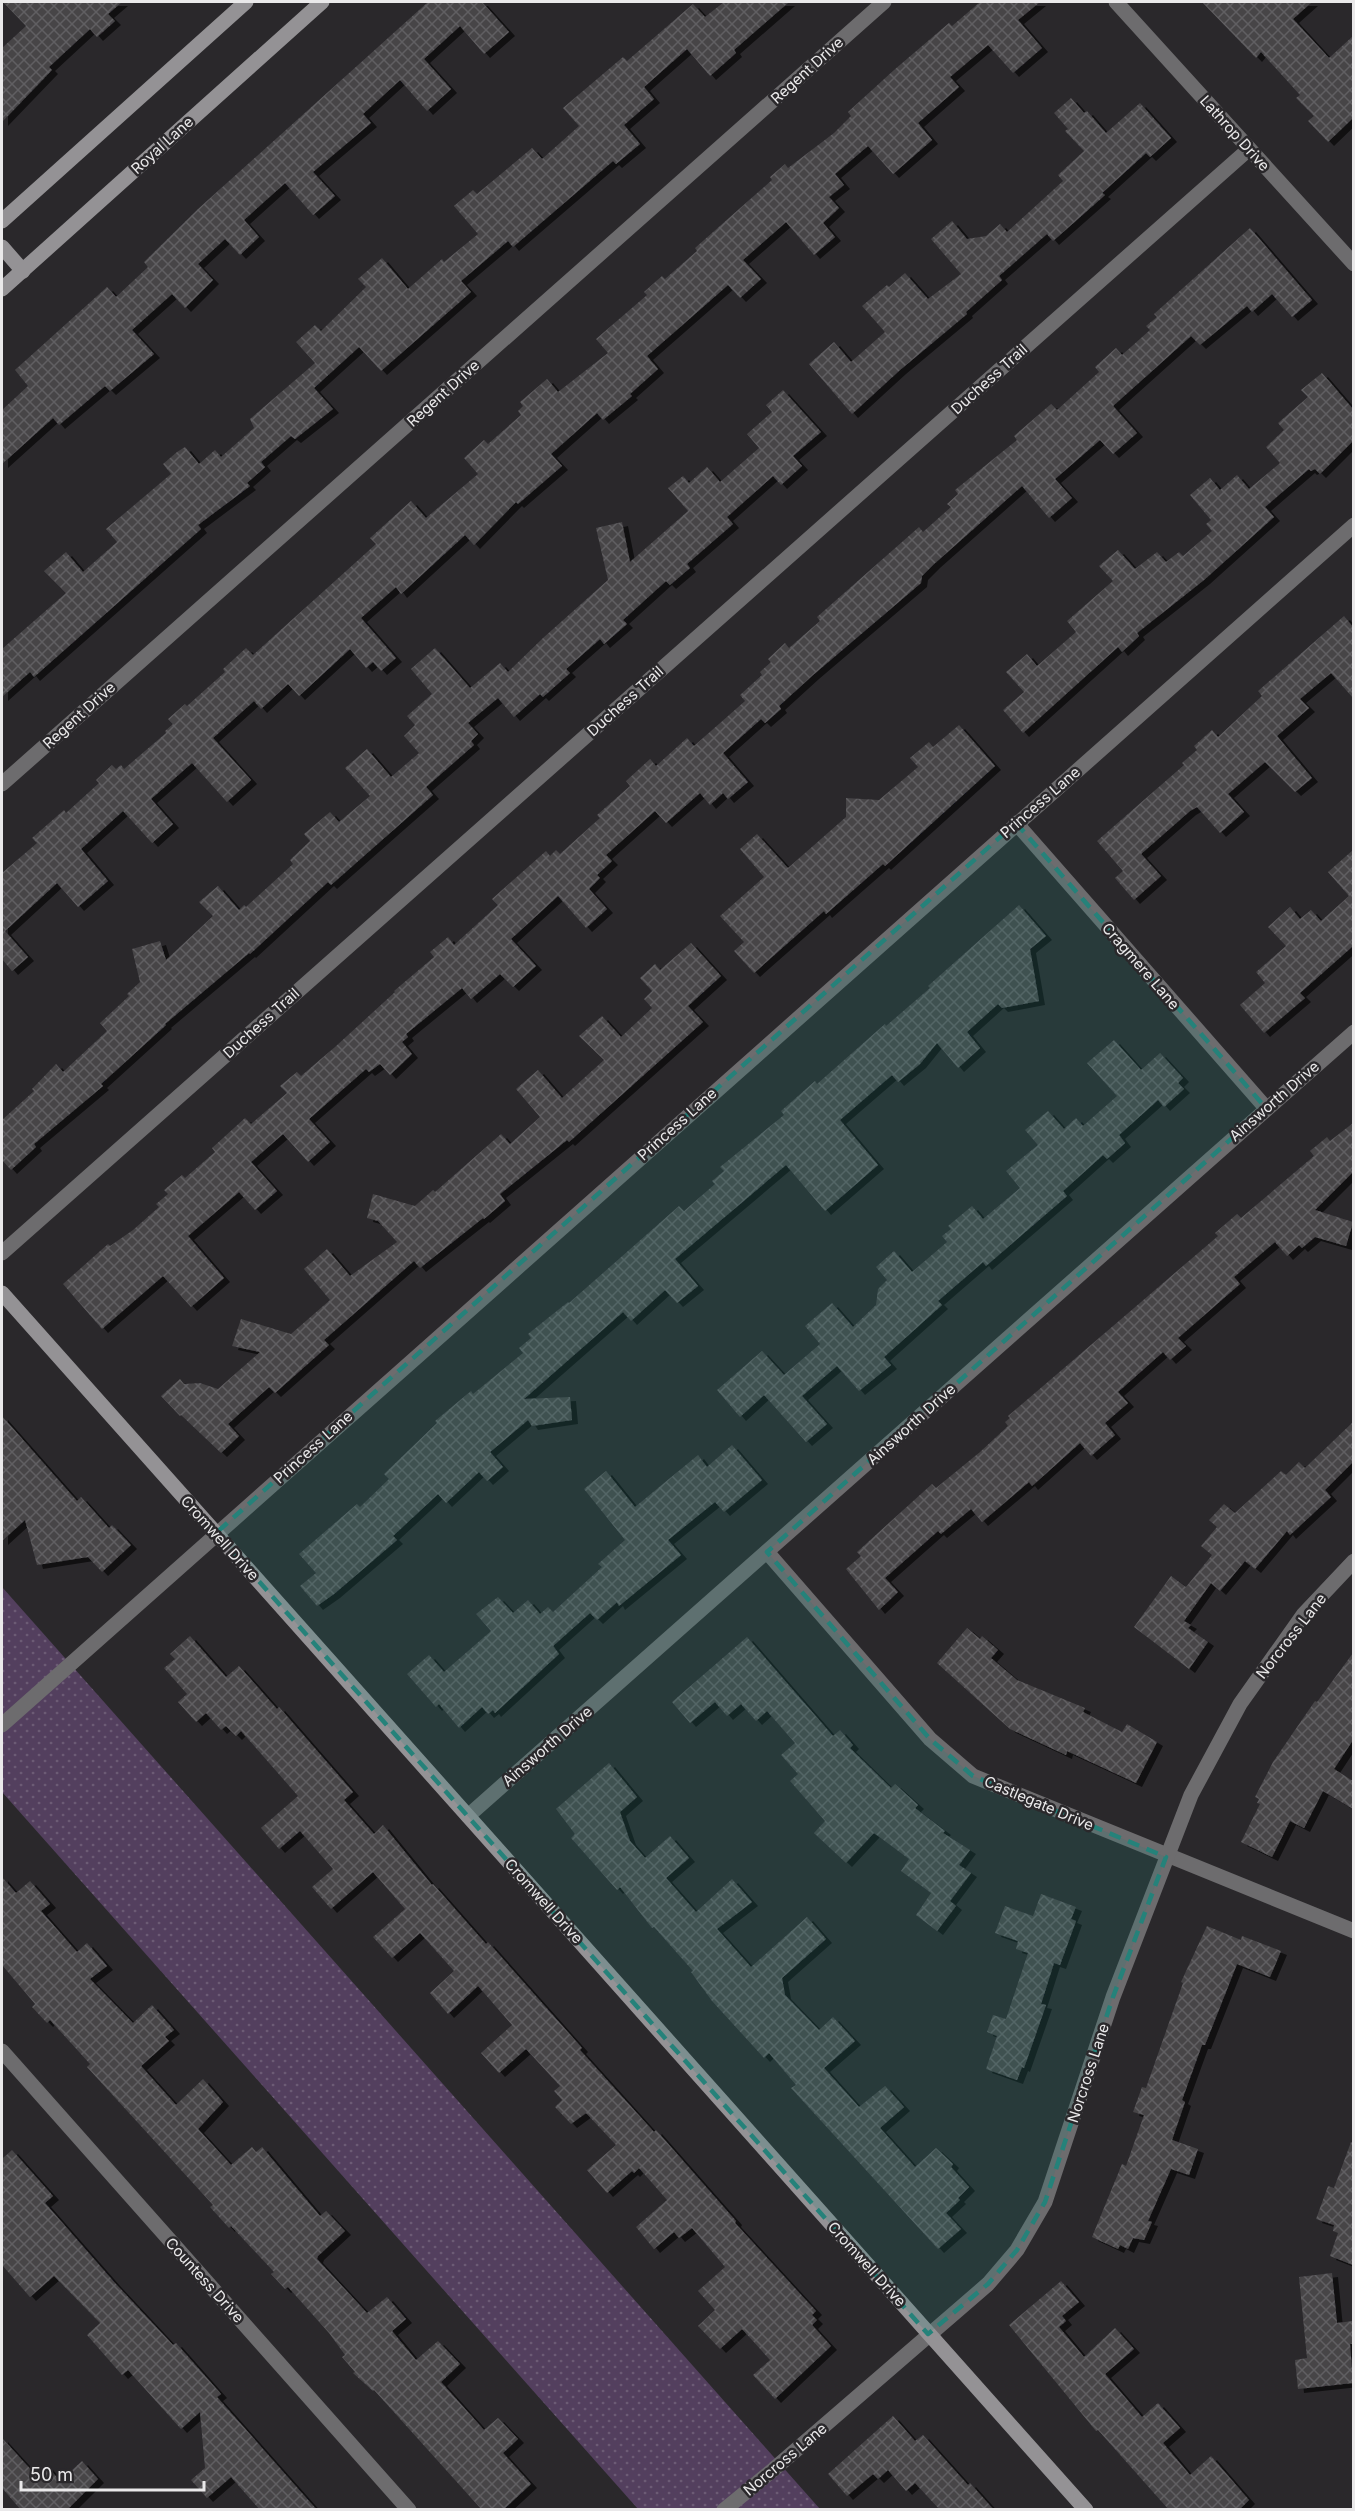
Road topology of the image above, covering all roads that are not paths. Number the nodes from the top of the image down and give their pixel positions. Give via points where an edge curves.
1 (246, 2) edge
2 (322, 2) edge
3 (884, 2) edge
4 (1116, 2) edge
5 (1249, 148) junction
6 (2, 221) edge
7 (2, 247) edge
8 (1353, 264) edge
9 (22, 271) junction
10 (2, 289) edge
11 (1353, 525) edge
12 (2, 784) edge
13 (1016, 823) junction
14 (1353, 1032) edge
15 (1266, 1108) junction
16 (2, 1253) edge
17 (2, 1293) edge
18 (216, 1533) junction
19 (768, 1552) junction
20 (1353, 1561) edge
21 (2, 1725) edge
22 (468, 1816) junction
23 (1166, 1857) junction
24 (1353, 1931) edge
25 (2, 2051) edge
26 (928, 2334) junction
27 (409, 2510) edge
28 (724, 2510) edge
29 (1086, 2510) edge

1 - 6 street
2 - 9 street, Royal Lane
3 - 12 street, Regent Drive
4 - 5 street, Lathrop Drive
5 - 8 street, Lathrop Drive
5 - 16 street, Duchess Trail
7 - 9 street
9 - 10 street, Royal Lane
11 - 13 street, Princess Lane
13 - 15 street, Cragmere Lane
13 - 18 street, Princess Lane
14 - 15 street, Ainsworth Drive
15 - 19 street, Ainsworth Drive
17 - 18 street, Cromwell Drive
18 - 21 street, Princess Lane
18 - 22 street, Cromwell Drive
19 - 22 street, Ainsworth Drive
19 - 23 street, Castlegate Drive via 930,1739 973,1776
20 - 23 street, Norcross Lane via 1304,1615 1240,1704 1191,1795
22 - 26 street, Cromwell Drive
23 - 24 street, Castlegate Drive
23 - 26 street, Norcross Lane via 1113,1997 1045,2202 1017,2250 988,2284
25 - 27 street, Countess Drive
26 - 28 street, Norcross Lane
26 - 29 street, Cromwell Drive

